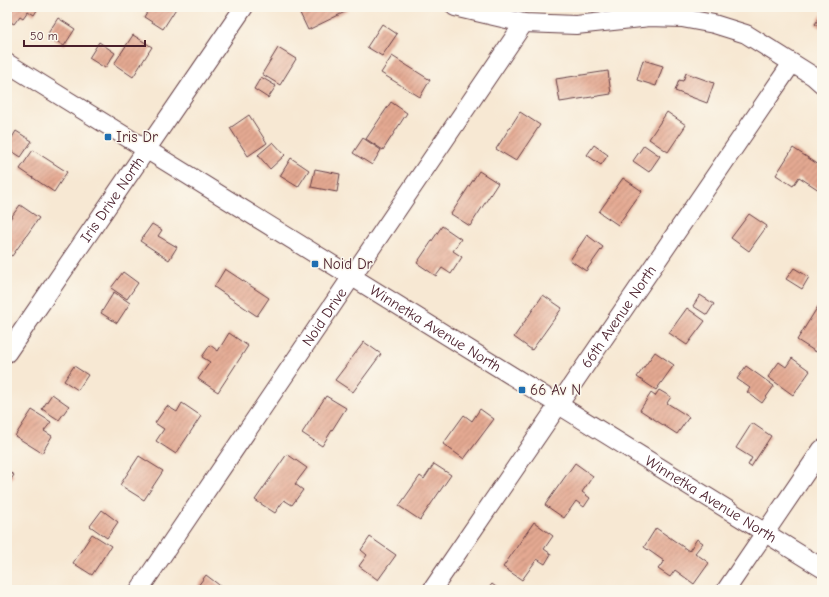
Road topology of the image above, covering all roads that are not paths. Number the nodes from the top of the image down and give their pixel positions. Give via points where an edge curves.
1 (244, 7) edge
2 (454, 7) edge
3 (524, 24) junction
4 (792, 63) junction
5 (7, 64) edge
6 (822, 84) edge
7 (146, 150) junction
8 (353, 277) junction
9 (7, 354) edge
10 (559, 405) junction
11 (822, 449) edge
12 (765, 533) junction
13 (822, 568) edge
14 (139, 590) edge
15 (432, 590) edge
16 (726, 590) edge

1 - 7 street, Iris Drive North
2 - 3 street
3 - 4 street via 576,25 650,18 682,18 746,34
3 - 8 street, Noid Drive
4 - 6 street
4 - 10 street, 66th Avenue North
5 - 7 street, Winnetka Avenue North
7 - 8 street, Winnetka Avenue North
7 - 9 street, Iris Drive North
8 - 10 street, Winnetka Avenue North
8 - 14 street, Noid Drive
10 - 12 street, Winnetka Avenue North
10 - 15 street, 66th Avenue North
11 - 12 street
12 - 13 street, Winnetka Avenue North
12 - 16 street

